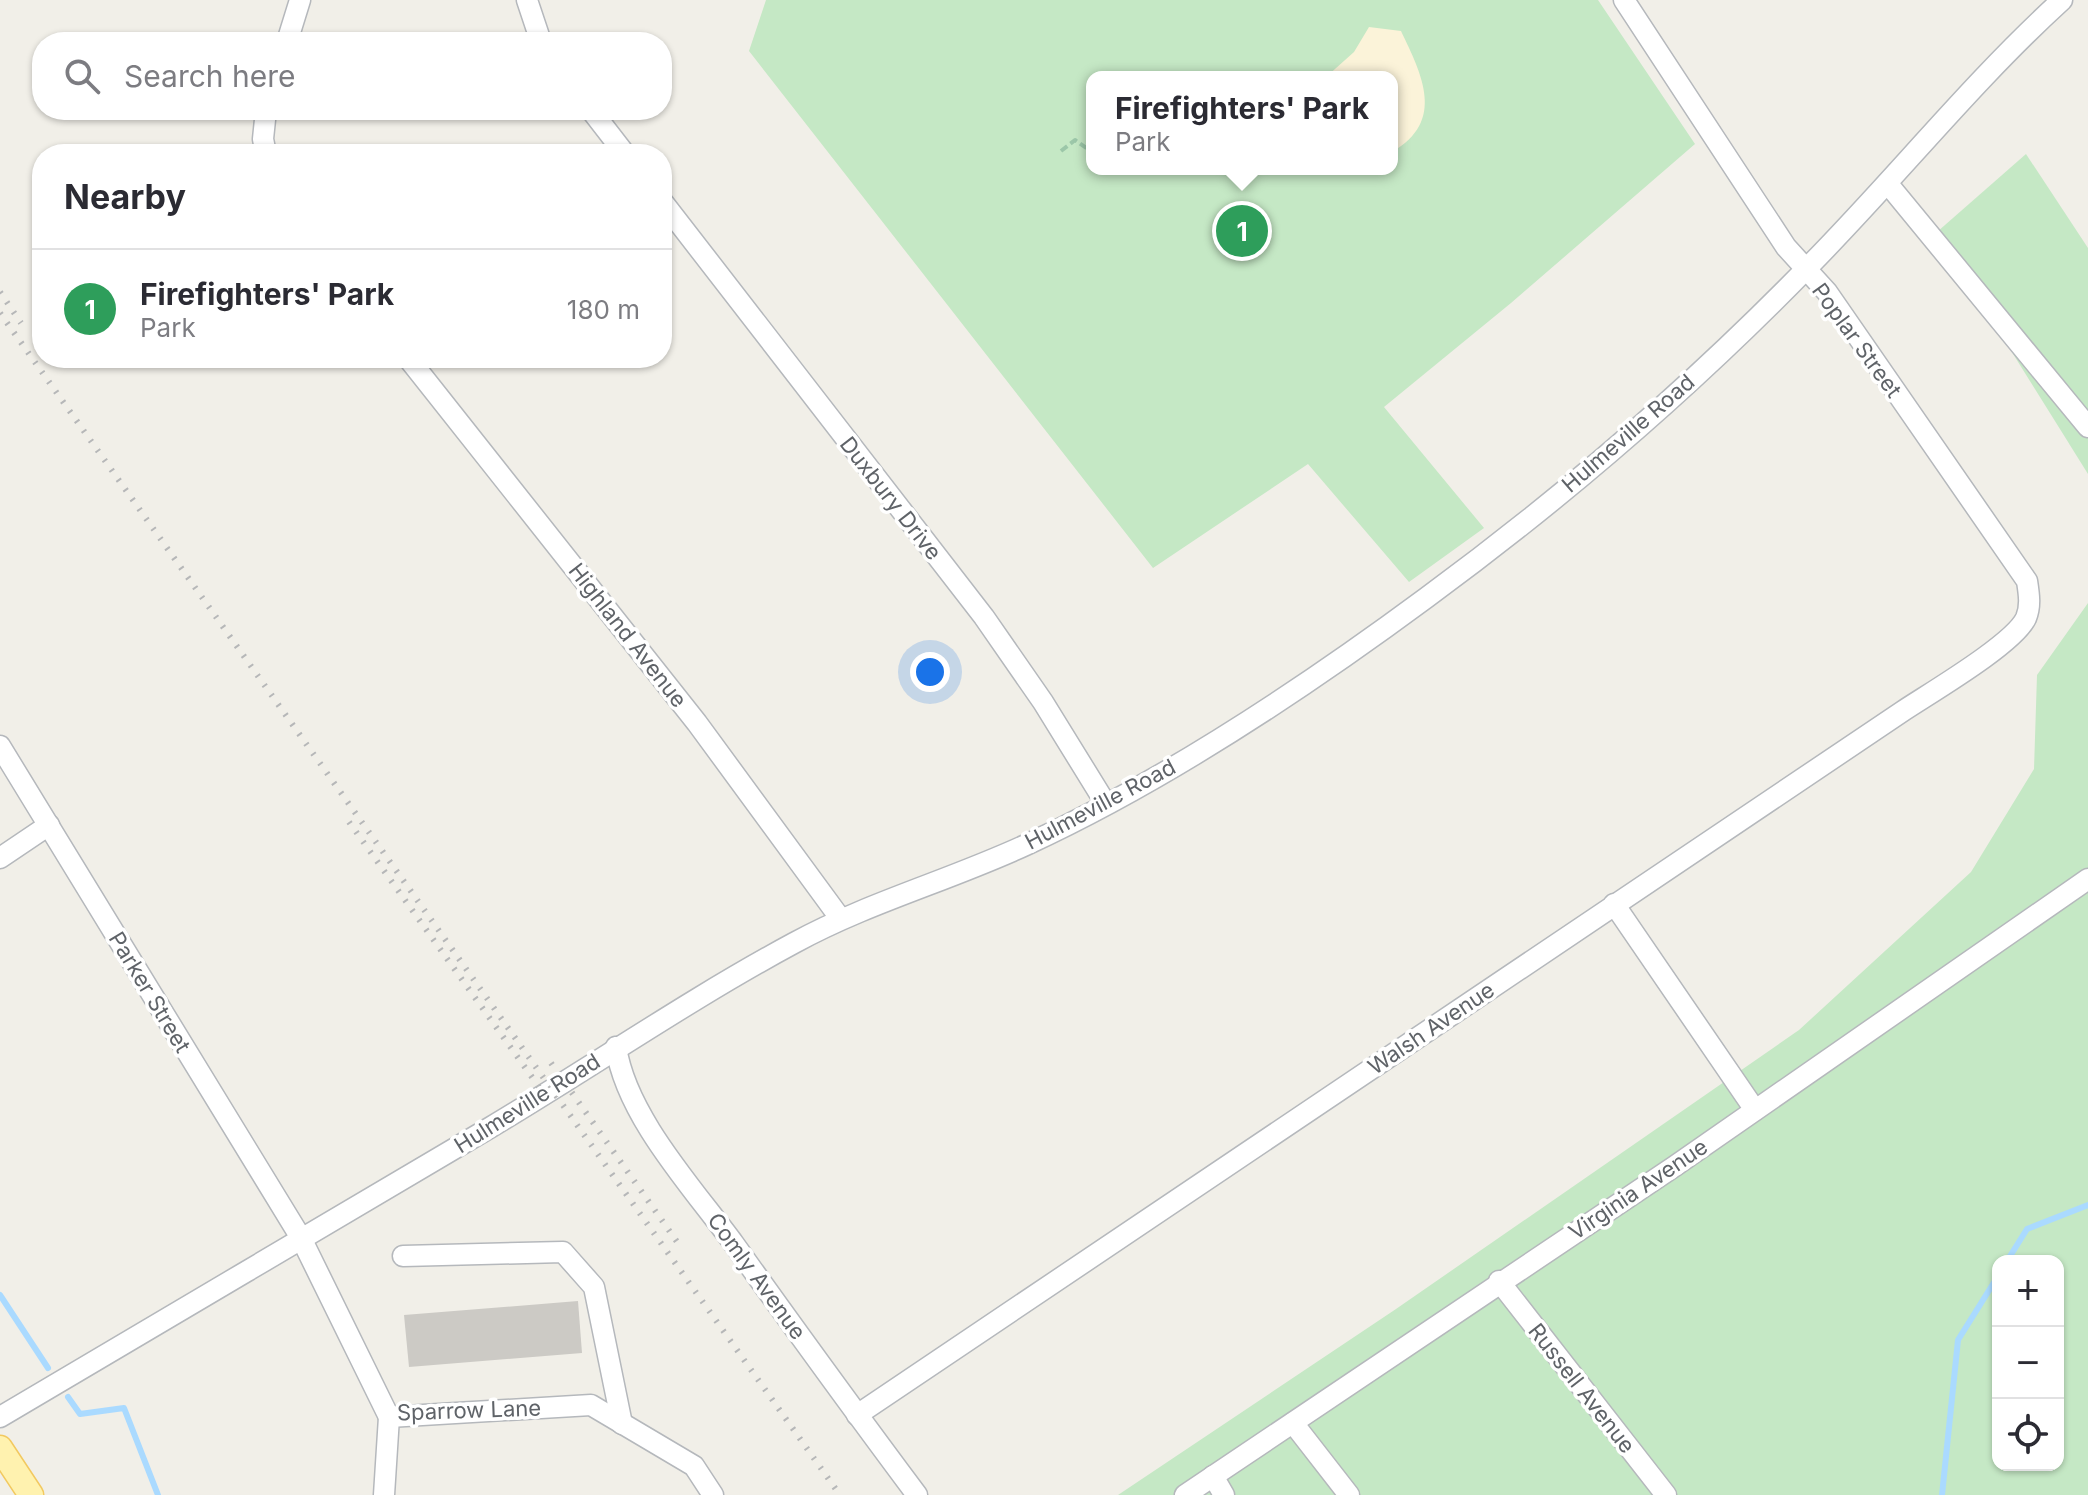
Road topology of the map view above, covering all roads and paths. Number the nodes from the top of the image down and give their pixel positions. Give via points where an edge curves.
1 (300, 0) edge
2 (527, 0) edge
3 (1624, 0) edge
4 (2060, 1) edge
5 (290, 32) edge
6 (538, 32) edge
7 (265, 120) edge
8 (599, 120) edge
9 (264, 144) edge
10 (617, 144) edge
11 (1086, 148) edge
12 (1061, 151) dead end
13 (1888, 184) junction
14 (672, 214) edge
15 (1805, 271) junction
16 (416, 368) edge
17 (2088, 427) edge
18 (2005, 641) joint
19 (0, 746) edge
20 (1106, 804) junction
21 (49, 825) junction
22 (0, 858) edge
23 (2088, 879) edge
24 (1614, 904) junction
25 (840, 918) junction
26 (616, 1047) junction
27 (1755, 1110) junction
28 (301, 1238) junction
29 (403, 1256) dead end
30 (1499, 1281) junction
31 (857, 1415) junction
32 (0, 1417) edge
33 (389, 1417) junction
34 (1293, 1423) junction
35 (622, 1424) junction
36 (0, 1448) edge
37 (1213, 1476) junction
38 (31, 1495) edge
39 (384, 1495) edge
40 (713, 1495) edge
41 (917, 1495) edge
42 (1185, 1495) edge
43 (1224, 1495) edge
44 (1349, 1495) edge
45 (1666, 1495) edge

1 - 5 street
2 - 6 street
3 - 15 street, Poplar Street
4 - 13 street, Hulmeville Road via 1938,124
7 - 9 street
8 - 10 street
11 - 12 path via 1075,140
13 - 15 street, Hulmeville Road
13 - 17 street
14 - 20 street, Duxbury Drive via 984,617
15 - 18 street, Poplar Street via 1827,292 2027,581 2026,618
15 - 20 street, Hulmeville Road via 1693,377 1477,560 1358,646
16 - 25 street, Highland Avenue via 697,723
18 - 24 street, Walsh Avenue
19 - 21 street, Parker Street
20 - 25 street, Hulmeville Road via 1026,845
21 - 22 street
21 - 28 street, Parker Street
23 - 27 street, Virginia Avenue
24 - 27 street
24 - 31 street, Walsh Avenue
25 - 26 street, Hulmeville Road
26 - 28 street, Hulmeville Road
26 - 31 street, Comly Avenue via 623,1079 649,1125
27 - 30 street, Virginia Avenue
28 - 32 street, Hulmeville Road
28 - 33 street, Sparrow Lane
29 - 35 street via 563,1252 594,1287
30 - 34 street, Virginia Avenue
30 - 45 street, Russell Avenue
31 - 41 street, Comly Avenue
33 - 35 street, Sparrow Lane via 591,1405
33 - 39 street
34 - 37 street, Virginia Avenue
34 - 44 street
35 - 40 street, Sparrow Lane via 694,1466
36 - 38 main road
37 - 42 street, Virginia Avenue
37 - 43 street

